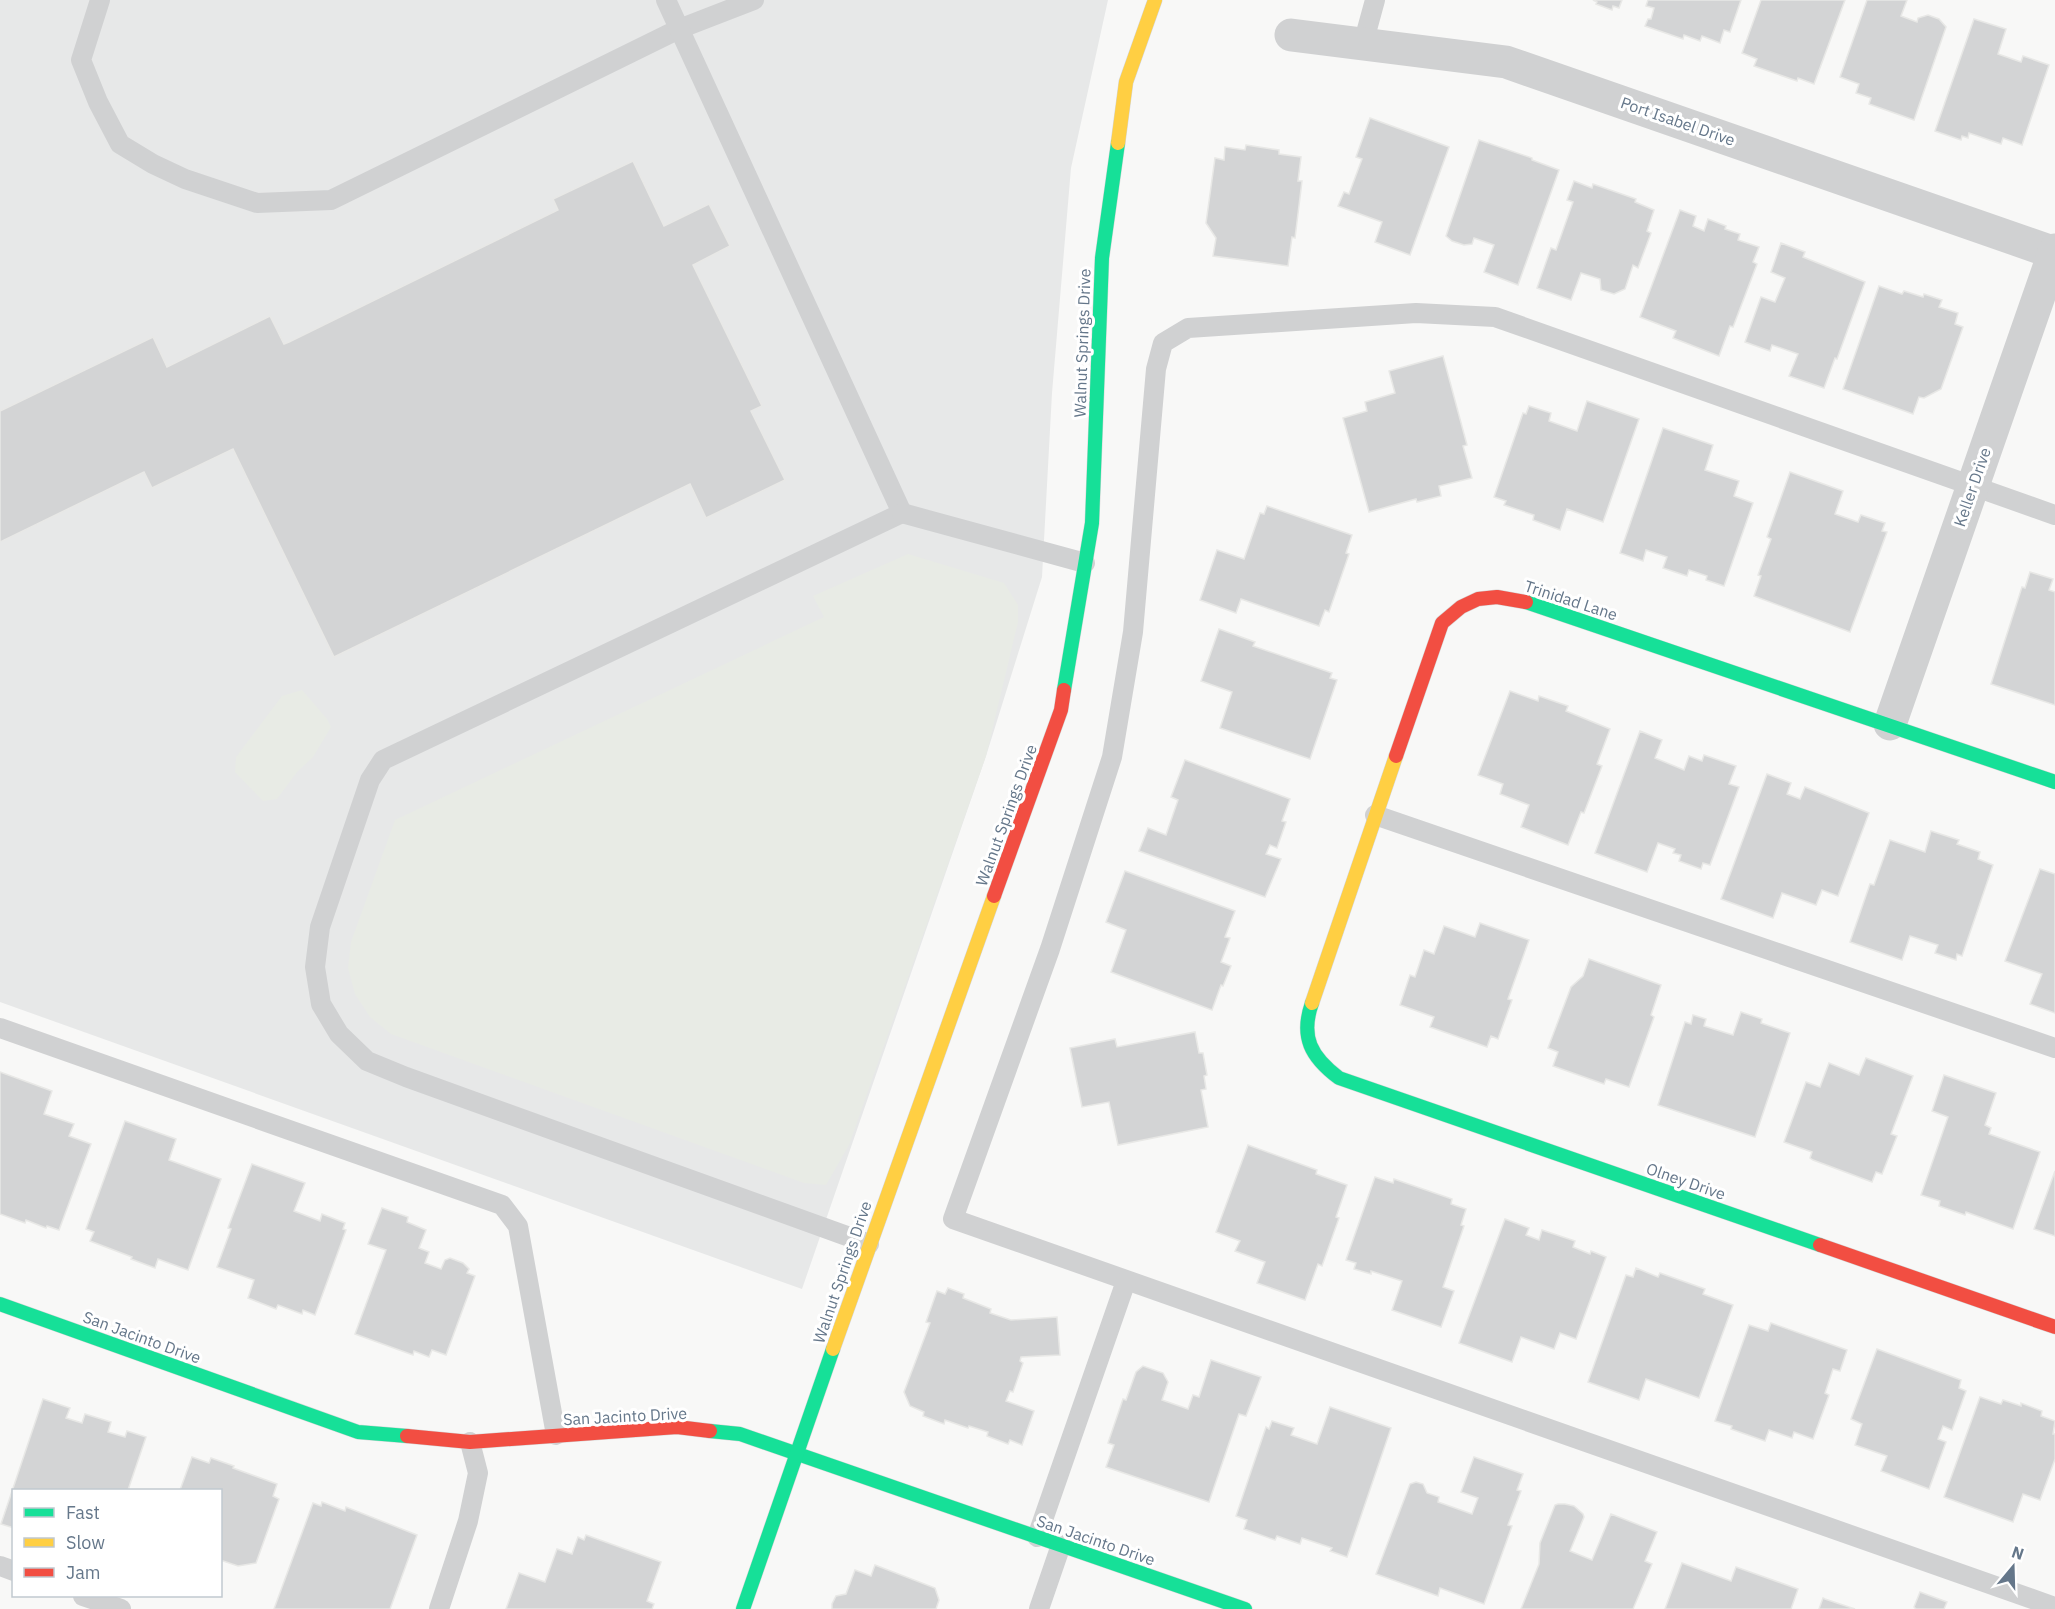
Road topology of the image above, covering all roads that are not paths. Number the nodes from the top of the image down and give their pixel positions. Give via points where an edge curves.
1 (100, 0) edge
2 (666, 0) edge
3 (754, 0) edge
4 (1155, 0) edge
5 (1375, 0) edge
6 (679, 28) junction
7 (1291, 35) dead end
8 (1363, 44) junction
9 (2055, 252) edge
10 (1973, 486) junction
11 (902, 513) junction
12 (2055, 515) edge
13 (1085, 563) junction
14 (1890, 724) junction
15 (2055, 782) edge
16 (1375, 816) junction
17 (0, 1028) edge
18 (2055, 1048) edge
19 (1313, 1053) joint
20 (869, 1244) junction
21 (1126, 1281) junction
22 (0, 1304) edge
23 (2055, 1327) edge
24 (556, 1435) junction
25 (470, 1442) junction
26 (797, 1454) junction
27 (1036, 1537) junction
28 (1061, 1545) junction
29 (86, 1597) edge
30 (2055, 1607) edge
31 (121, 1609) edge
32 (439, 1609) edge
33 (743, 1609) edge
34 (1039, 1609) edge
35 (1245, 1609) edge

1 - 6 lane via 81,60 120,144 185,179 257,203 331,200
2 - 6 lane
3 - 6 lane
4 - 13 street, Walnut Springs Drive via 1126,82 1102,258 1092,523
5 - 8 lane
6 - 11 lane
7 - 8 street, Port Isabel Drive
8 - 9 street, Port Isabel Drive via 1506,62
9 - 10 street, Keller Drive
10 - 12 lane
10 - 14 street, Keller Drive
10 - 21 lane via 1495,317 1416,313 1188,328 1163,343 1156,369 1133,632 1112,757 1050,949 953,1220
11 - 13 lane
11 - 20 lane via 383,760 370,780 320,927 315,967 321,1004 339,1034 367,1061
13 - 20 street, Walnut Springs Drive via 1061,710
14 - 15 street, Trinidad Lane
14 - 16 street, Trinidad Lane via 1521,600 1500,595 1478,598 1458,608 1442,623
16 - 18 lane
16 - 19 street, Trinidad Lane via 1310,1003 1306,1020
17 - 24 lane via 502,1205 518,1226
19 - 23 street, Olney Drive via 1324,1068 1339,1078
20 - 26 street, Walnut Springs Drive
21 - 27 lane
21 - 30 lane
22 - 25 street, San Jacinto Drive via 358,1432
24 - 25 street, San Jacinto Drive
24 - 26 street, San Jacinto Drive via 677,1427 740,1434
25 - 32 lane via 478,1473 468,1521
26 - 27 street, San Jacinto Drive
26 - 33 street, Walnut Springs Drive
27 - 28 street, San Jacinto Drive
28 - 34 lane
28 - 35 street, San Jacinto Drive
29 - 31 lane

